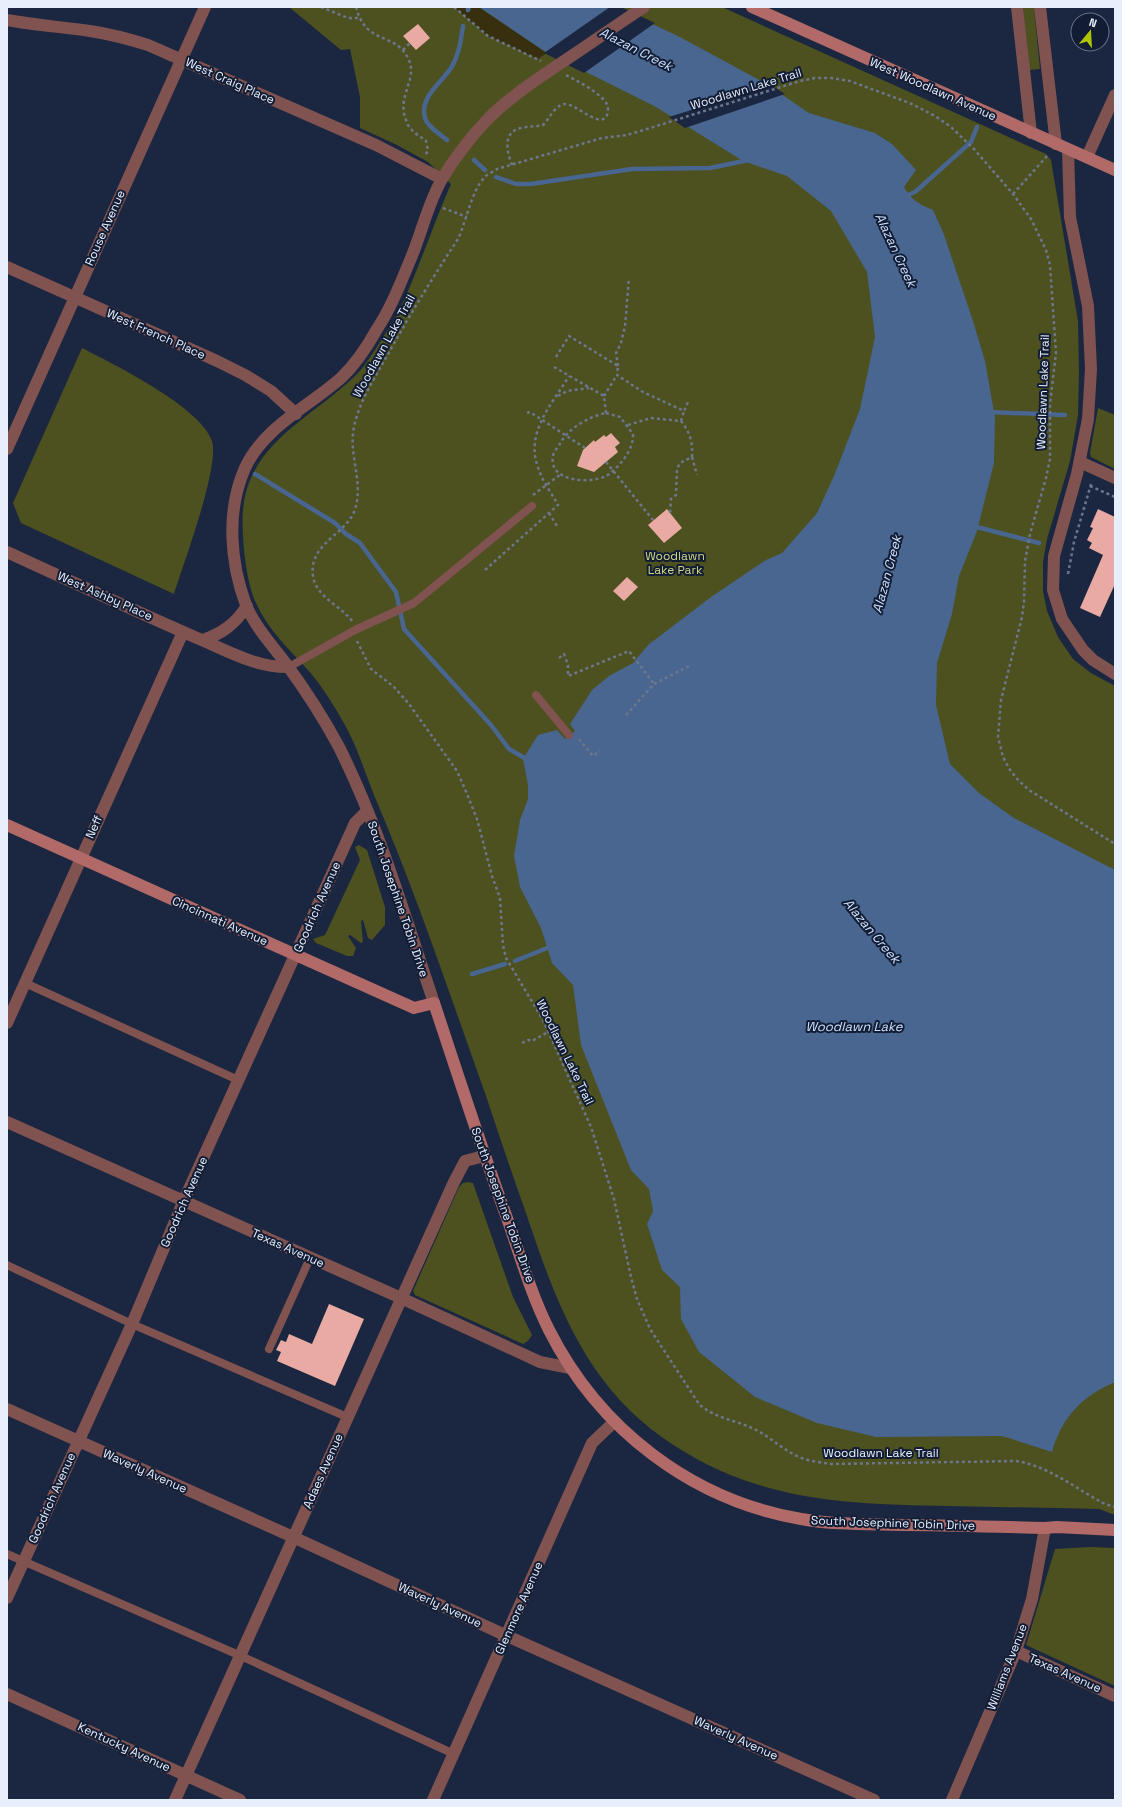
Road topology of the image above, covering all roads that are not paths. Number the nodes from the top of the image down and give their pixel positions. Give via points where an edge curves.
1 (205, 7) edge
2 (644, 7) edge
3 (752, 7) edge
4 (1040, 7) edge
5 (1015, 8) edge
6 (7, 20) edge
7 (181, 59) junction
8 (1115, 95) edge
9 (1031, 133) junction
10 (1056, 144) junction
11 (1068, 149) junction
12 (1087, 158) junction
13 (1115, 170) edge
14 (442, 179) junction
15 (7, 267) edge
16 (74, 298) junction
17 (296, 414) junction
18 (7, 449) edge
19 (1080, 462) junction
20 (1115, 478) edge
21 (531, 502) road end
22 (7, 552) edge
23 (247, 606) junction
24 (183, 632) junction
25 (203, 640) junction
26 (289, 667) junction
27 (1115, 674) edge
28 (536, 695) dead end
29 (568, 734) road end
30 (367, 811) junction
31 (7, 825) edge
32 (81, 858) junction
33 (296, 955) junction
34 (25, 983) junction
35 (434, 1004) junction
36 (7, 1023) edge
37 (238, 1080) junction
38 (7, 1122) edge
39 (484, 1156) junction
40 (184, 1200) junction
41 (310, 1258) junction
42 (7, 1265) edge
43 (402, 1298) junction
44 (132, 1324) junction
45 (269, 1349) dead end
46 (570, 1368) junction
47 (7, 1409) edge
48 (347, 1418) junction
49 (614, 1422) junction
50 (78, 1442) junction
51 (1051, 1528) junction
52 (1115, 1530) edge
53 (293, 1537) junction
54 (7, 1554) edge
55 (24, 1562) junction
56 (7, 1598) edge
57 (507, 1636) junction
58 (1016, 1651) junction
59 (241, 1656) junction
60 (7, 1694) edge
61 (1115, 1696) edge
62 (454, 1754) junction
63 (186, 1775) junction
64 (175, 1800) edge
65 (240, 1800) edge
66 (433, 1800) edge
67 (874, 1800) edge
68 (952, 1800) edge

1 - 7 street, Rouse Avenue
2 - 14 street, South Josephine Tobin Drive via 512,97 468,142
3 - 9 street, West Woodlawn Avenue
4 - 10 street
5 - 9 street
6 - 7 street, West Craig Place via 120,37
7 - 14 street, West Craig Place via 376,145
7 - 16 street, Rouse Avenue
8 - 12 street
9 - 10 street, West Woodlawn Avenue
10 - 11 street, West Woodlawn Avenue
11 - 12 street, West Woodlawn Avenue
11 - 19 street via 1070,217 1088,306 1091,369 1088,419
12 - 13 street, West Woodlawn Avenue
14 - 17 street, South Josephine Tobin Drive via 380,325 355,364
15 - 16 street, West French Place
16 - 17 street, West French Place via 245,375 271,391
16 - 18 street, Rouse Avenue
17 - 23 street, South Josephine Tobin Drive via 260,443 245,469 235,497 232,527 234,554
19 - 20 street
19 - 27 street via 1054,556 1053,590 1062,619 1083,650
21 - 26 lane via 414,603 358,629
22 - 24 street, West Ashby Place
23 - 25 street via 228,628
23 - 26 street, South Josephine Tobin Drive via 259,628
24 - 25 street, West Ashby Place
24 - 32 street, Neff
25 - 26 street, West Ashby Place via 260,664 274,668
26 - 30 street, South Josephine Tobin Drive via 339,748
28 - 29 lane
30 - 33 street, Goodrich Avenue via 355,822
30 - 35 street, South Josephine Tobin Drive
31 - 32 street, Cincinnati Avenue
32 - 33 street, Cincinnati Avenue
32 - 34 street, Neff
33 - 35 street, Cincinnati Avenue via 414,1008
33 - 37 street, Goodrich Avenue
34 - 36 street, Neff
34 - 37 lane
35 - 39 street, South Josephine Tobin Drive
37 - 40 street, Goodrich Avenue
38 - 40 street, Texas Avenue
39 - 43 street, Adaes Avenue via 464,1161
39 - 46 street, South Josephine Tobin Drive via 548,1328
40 - 41 street, Texas Avenue
40 - 44 street, Goodrich Avenue
41 - 43 street, Texas Avenue
41 - 45 lane
42 - 44 lane
43 - 46 street, Texas Avenue via 540,1362
43 - 48 street, Adaes Avenue
44 - 48 lane
44 - 50 street, Goodrich Avenue
46 - 49 street, South Josephine Tobin Drive via 591,1397
47 - 50 street, Waverly Avenue
48 - 53 street, Adaes Avenue
49 - 51 street, South Josephine Tobin Drive via 673,1469 702,1486 733,1500 768,1511 801,1519 837,1523
49 - 57 street, Glenmore Avenue via 592,1443
50 - 53 street, Waverly Avenue
50 - 55 street, Goodrich Avenue
51 - 52 street, South Josephine Tobin Drive
51 - 58 street, Williams Avenue
53 - 57 street, Waverly Avenue
53 - 59 street, Adaes Avenue
54 - 55 lane
55 - 56 street, Goodrich Avenue
55 - 59 lane
57 - 62 street, Glenmore Avenue
57 - 67 street, Waverly Avenue
58 - 61 street, Texas Avenue
58 - 68 street, Williams Avenue
59 - 62 lane
59 - 63 street, Adaes Avenue
60 - 63 street, Kentucky Avenue
62 - 66 street, Glenmore Avenue
63 - 64 street, Adaes Avenue
63 - 65 street, Kentucky Avenue

